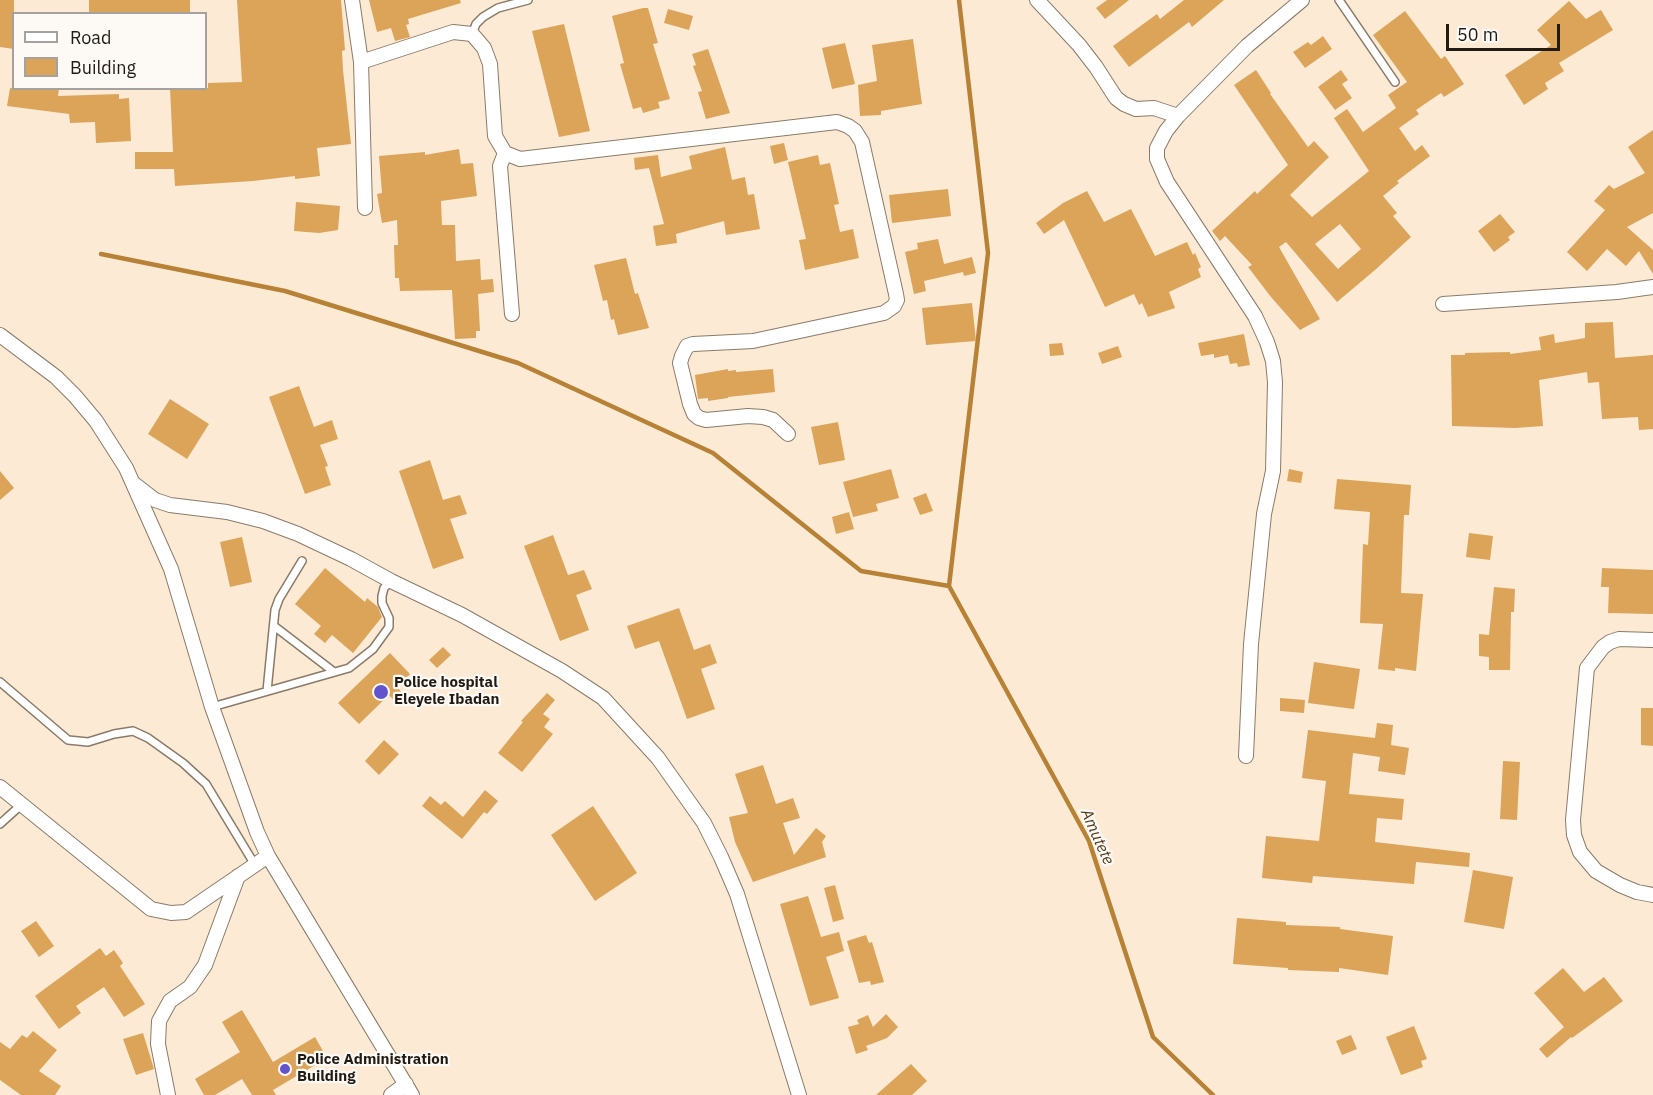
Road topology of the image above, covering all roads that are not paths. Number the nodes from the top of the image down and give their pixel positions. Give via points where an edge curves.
1 (352, 0) edge
2 (528, 0) edge
3 (1037, 0) edge
4 (1302, 0) edge
5 (1339, 0) edge
6 (472, 34) junction
7 (361, 62) junction
8 (1395, 82) dead end
9 (1178, 116) junction
10 (505, 153) junction
11 (365, 208) dead end
12 (1653, 287) edge
13 (1443, 304) dead end
14 (512, 314) dead end
15 (0, 335) edge
16 (788, 434) dead end
17 (133, 483) junction
18 (302, 561) dead end
19 (391, 581) junction
20 (274, 626) junction
21 (1653, 640) edge
22 (334, 672) junction
23 (0, 682) edge
24 (267, 691) junction
25 (212, 707) junction
26 (1245, 756) dead end
27 (0, 788) edge
28 (21, 805) junction
29 (0, 824) edge
30 (268, 856) junction
31 (255, 865) junction
32 (238, 876) junction
33 (1653, 895) edge
34 (409, 1090) edge
35 (168, 1095) edge
36 (391, 1095) edge
37 (799, 1095) edge

1 - 7 street
2 - 6 lane via 498,8 483,17
3 - 9 street via 1079,45 1116,98 1136,109 1154,108
4 - 9 street via 1247,46
5 - 8 lane
6 - 7 street via 453,32
6 - 10 street via 484,48 490,64 495,136
7 - 11 street
9 - 26 street via 1157,148 1157,159 1167,182 1255,316 1273,361 1273,471 1264,514 1253,620
10 - 14 street via 500,166
10 - 16 street via 525,159 837,122 855,131 862,142 894,282 894,306 884,313 753,341 693,344 687,346 682,356 690,404 699,418 763,417
12 - 13 street
15 - 17 street via 75,396 96,421
17 - 19 street via 155,500 170,505 227,512 298,534
17 - 25 street via 171,569
18 - 20 lane via 279,599
19 - 22 lane via 382,596 389,627 361,659
19 - 37 street via 462,615 582,683 603,698 658,758 704,823 737,894
20 - 22 lane
20 - 24 lane
21 - 33 street via 1610,642 1587,668 1573,820 1580,852 1596,871 1620,885
22 - 24 lane
23 - 31 lane via 68,741 88,742 133,731 183,763 206,784
24 - 25 lane
25 - 30 street
27 - 28 street
28 - 29 lane
28 - 32 street via 151,909 186,912
30 - 31 street
30 - 34 street
31 - 32 street
32 - 35 street via 205,964 190,987 170,1001 159,1021 158,1044
34 - 36 street

